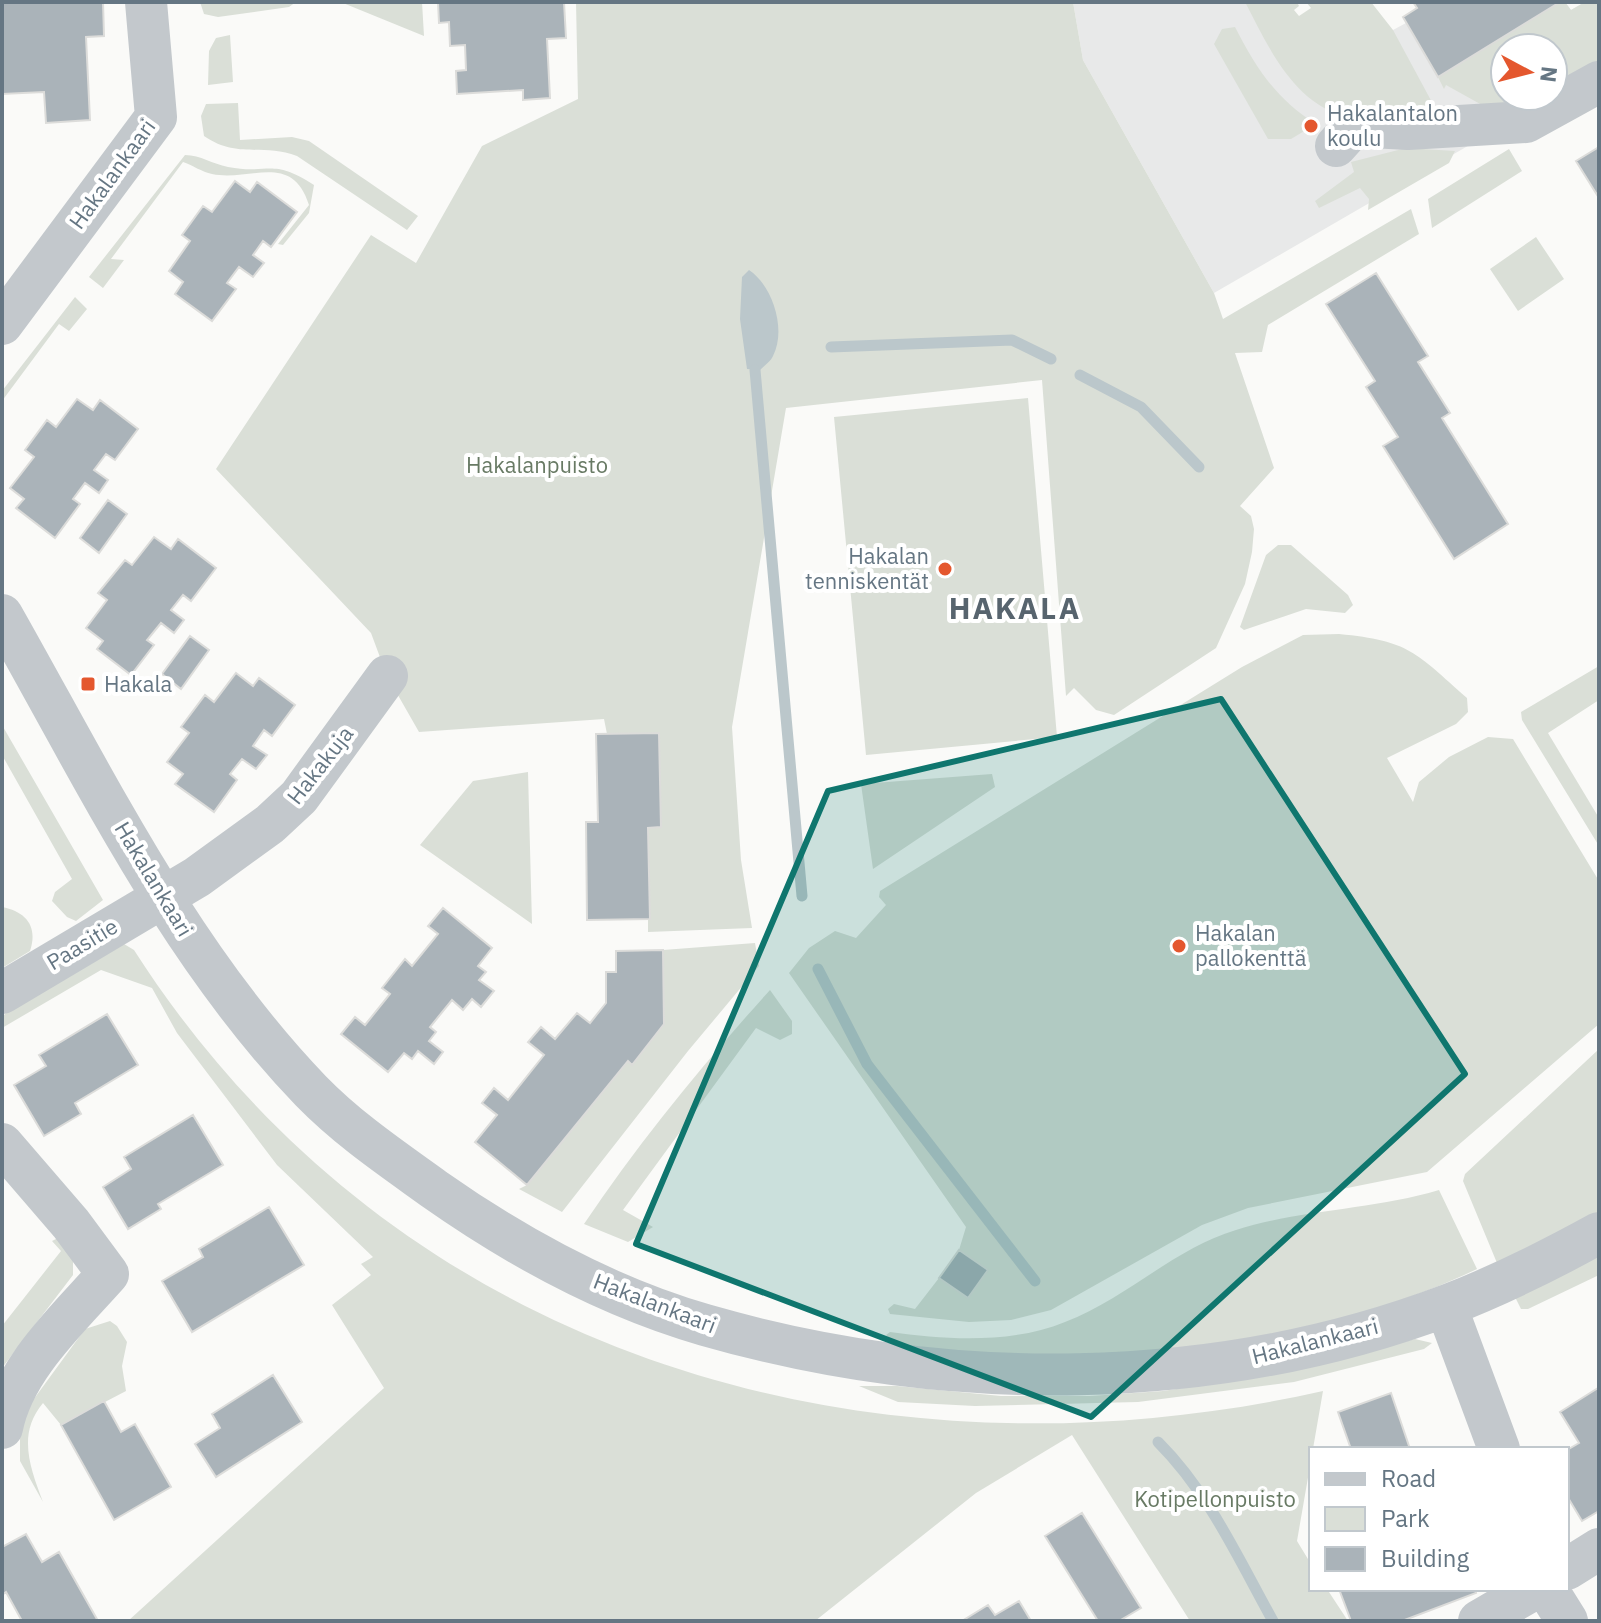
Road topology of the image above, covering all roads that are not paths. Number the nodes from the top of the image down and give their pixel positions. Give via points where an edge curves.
1 (146, 2) edge
2 (1599, 82) edge
3 (1336, 146) dead end
4 (2, 324) edge
5 (2, 615) edge
6 (387, 676) dead end
7 (162, 897) junction
8 (2, 993) edge
9 (2, 1144) edge
10 (1599, 1233) edge
11 (1446, 1306) junction
12 (2, 1428) edge
13 (1498, 1447) edge
14 (1599, 1549) edge
15 (1569, 1568) edge
16 (1531, 1591) edge
17 (1548, 1591) edge
18 (1479, 1621) edge
19 (1567, 1621) edge

1 - 4 street, Hakalankaari via 156,117
2 - 3 street via 1526,122 1408,129 1354,126
5 - 7 street, Hakalankaari
6 - 7 street, Hakakuja via 299,797 270,824
7 - 8 street, Paasitie
7 - 11 street, Hakalankaari via 255,1030 366,1140 481,1222 530,1249 637,1301 703,1324 929,1369 1096,1373 1175,1369 1258,1356
9 - 12 street via 108,1274 23,1376 5,1409
10 - 11 street, Hakalankaari
11 - 13 street
14 - 15 street
16 - 18 street
17 - 19 street

